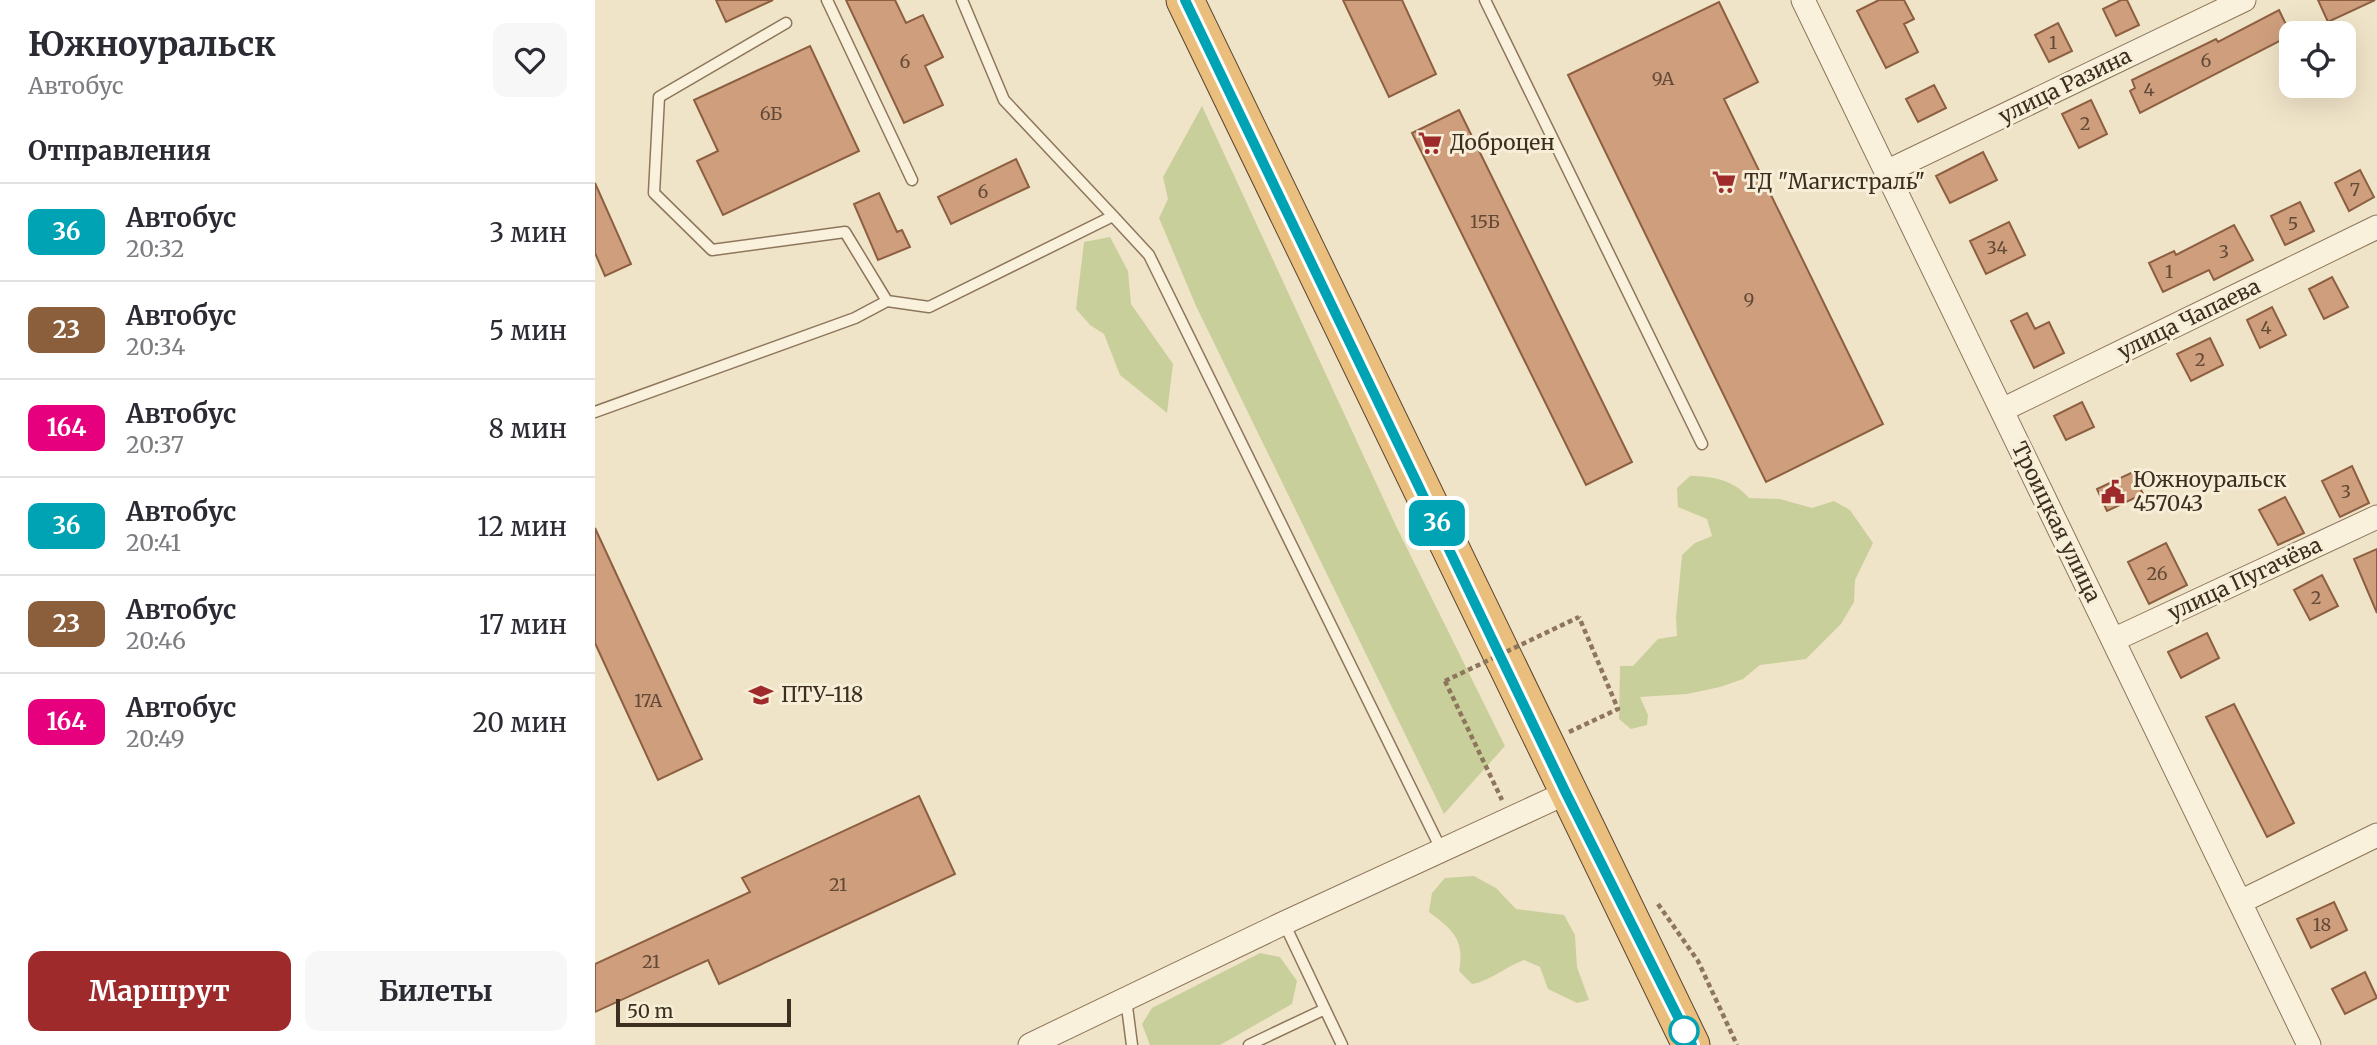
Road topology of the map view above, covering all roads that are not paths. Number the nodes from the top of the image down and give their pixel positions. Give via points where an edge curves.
1 (827, 0) edge
2 (962, 0) edge
3 (1185, 0) edge
4 (1485, 0) edge
5 (1803, 0) edge
6 (2244, 0) edge
7 (786, 23) dead end
8 (1886, 172) junction
9 (912, 180) dead end
10 (1113, 216) junction
11 (2377, 227) edge
12 (887, 301) junction
13 (2002, 410) junction
14 (595, 412) edge
15 (1702, 444) dead end
16 (2377, 517) edge
17 (2113, 640) junction
18 (1566, 793) junction
19 (2377, 835) edge
20 (1441, 849) junction
21 (2240, 902) junction
22 (1284, 923) junction
23 (1126, 998) junction
24 (1325, 1009) junction
25 (1030, 1045) edge
26 (1132, 1045) edge
27 (1249, 1045) edge
28 (1342, 1045) edge
29 (1692, 1045) edge
30 (2309, 1045) edge

1 - 9 lane
2 - 10 lane via 1004,100
3 - 18 highway
4 - 15 lane
5 - 8 street, Троицкая улица
6 - 8 street, улица Разина
7 - 12 lane via 659,97 654,193 712,250 845,232
8 - 13 street, Троицкая улица
10 - 12 lane via 929,307
10 - 20 lane via 1149,255
11 - 13 street, улица Чапаева
12 - 14 lane via 855,318
13 - 17 street, Троицкая улица
16 - 17 street, улица Пугачёва
17 - 21 street, Троицкая улица
18 - 20 street
18 - 29 highway
19 - 21 street
20 - 22 street
21 - 30 street, Троицкая улица
22 - 23 street
22 - 24 lane
23 - 25 street
23 - 26 lane
24 - 27 lane
24 - 28 lane

